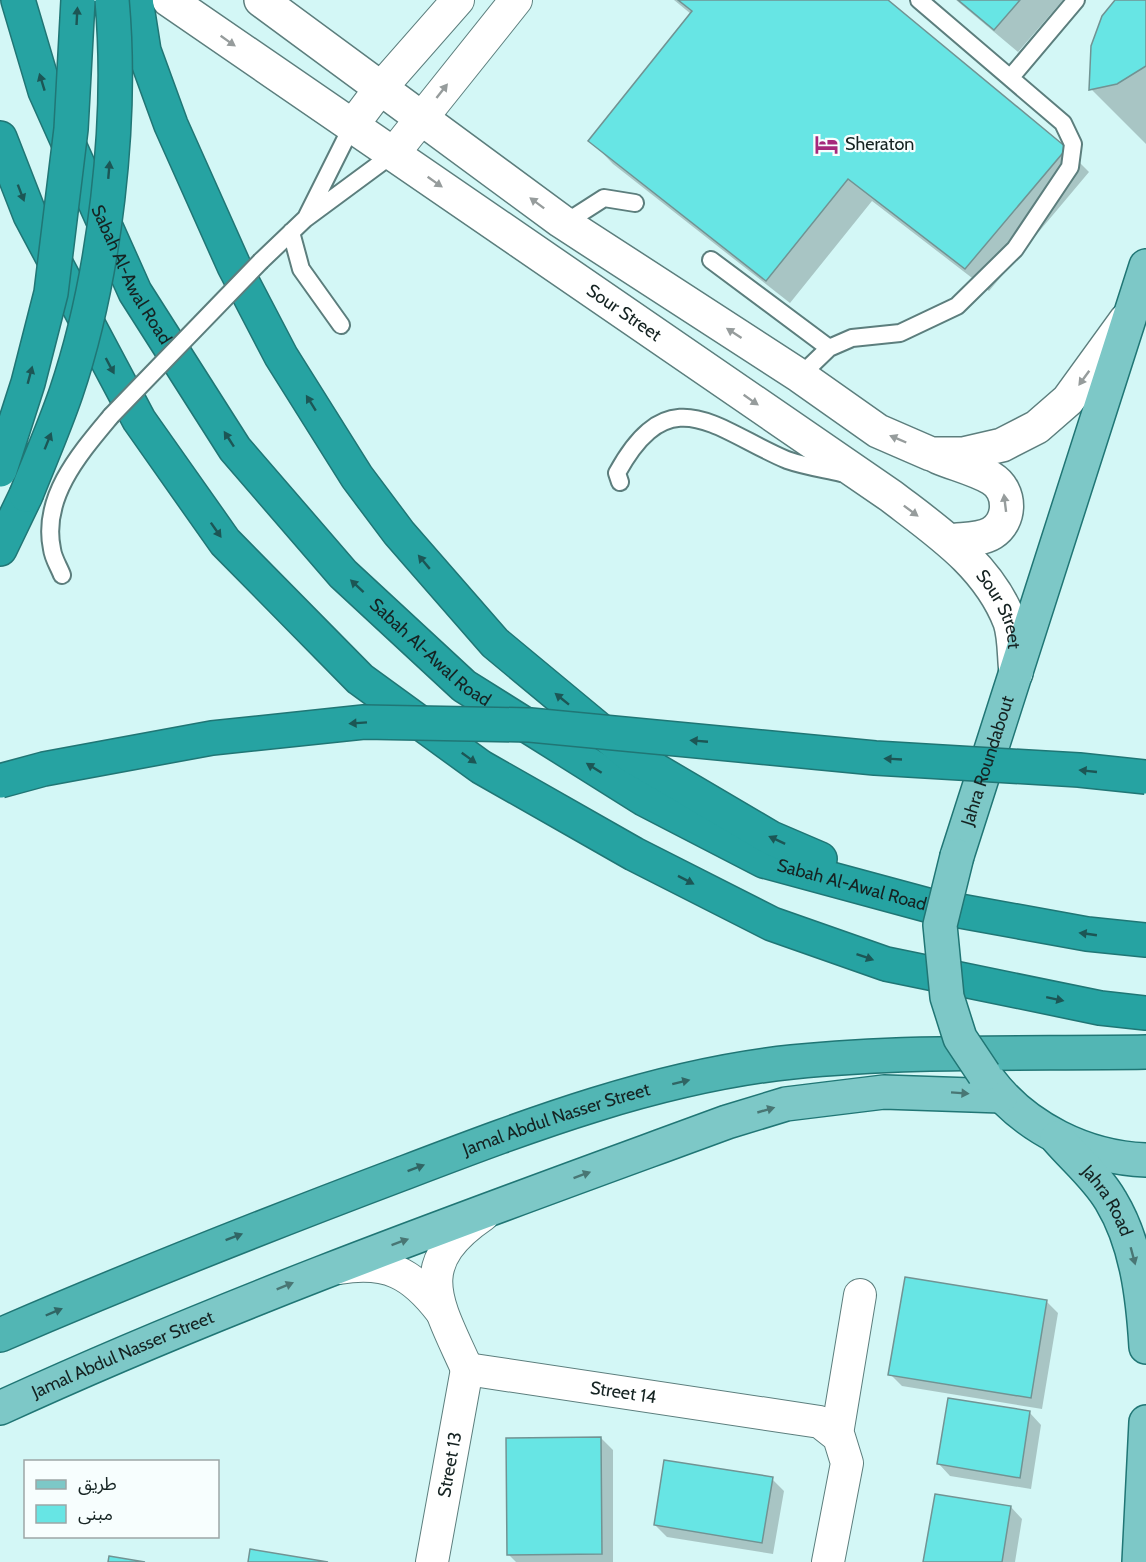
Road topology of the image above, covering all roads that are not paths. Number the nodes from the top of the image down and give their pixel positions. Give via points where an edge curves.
1 (18, 0) edge
2 (78, 0) edge
3 (112, 0) edge
4 (136, 0) edge
5 (261, 0) edge
6 (458, 0) edge
7 (516, 0) edge
8 (919, 0) edge
9 (1076, 0) edge
10 (175, 4) edge
11 (1011, 77) junction
12 (380, 90) junction
13 (420, 119) junction
14 (352, 126) junction
15 (0, 138) edge
16 (393, 154) junction
17 (635, 203) dead end
18 (305, 219) junction
19 (565, 223) junction
20 (291, 232) junction
21 (711, 260) dead end
22 (1146, 266) edge
23 (1131, 314) junction
24 (341, 325) dead end
25 (830, 348) junction
26 (800, 376) junction
27 (932, 454) junction
28 (0, 470) edge
29 (864, 478) junction
30 (620, 482) dead end
31 (950, 541) junction
32 (0, 549) edge
33 (62, 575) dead end
34 (1016, 673) junction
35 (1146, 777) edge
36 (0, 781) edge
37 (927, 905) junction
38 (1146, 940) edge
39 (1146, 1014) edge
40 (1146, 1052) edge
41 (993, 1085) junction
42 (1057, 1138) junction
43 (1146, 1160) edge
44 (493, 1208) junction
45 (325, 1270) junction
46 (860, 1295) dead end
47 (441, 1311) junction
48 (0, 1335) edge
49 (1146, 1347) edge
50 (467, 1369) junction
51 (0, 1408) edge
52 (1146, 1422) edge
53 (837, 1434) junction
54 (432, 1562) edge
55 (828, 1562) edge
56 (1139, 1562) edge

37 -> 1 highway, Sabah Al-Awal Road via 764,861 644,799 464,686 343,574 235,449 135,292 45,91
28 -> 2 highway, bridge via 51,293 71,129
32 -> 3 highway, bridge via 26,495 66,392 87,315 105,214 116,75
37 -> 4 highway via 771,838 630,755 495,643 452,594 357,477 281,356 234,266 171,125 144,51
5 - 12 main road
6 - 12 street
13 -> 7 street
8 - 11 lane
9 - 11 lane
10 -> 14 main road, Sour Street
11 - 25 lane via 1064,123 1073,144 1070,166 1015,249 957,306 900,333 852,338
12 - 13 main road
12 - 14 street
13 - 16 street
19 -> 13 main road
14 - 16 main road, Sour Street
14 - 18 lane
15 -> 39 highway via 30,215 139,420 225,542 360,679 481,767 634,854 772,924 886,964
16 - 18 lane
16 -> 29 main road, Sour Street
17 - 19 lane via 604,198
18 - 20 lane
26 -> 19 main road
20 - 24 lane via 301,269
20 - 33 lane, bridge via 111,416 72,463 52,518 51,549
21 - 25 lane
22 - 23 main road, Jahra Roundabout
23 -> 27 main road via 1068,400 1037,427 1002,445 963,454
23 - 34 main road, Jahra Roundabout
25 - 26 lane
27 -> 26 main road via 878,431
31 -> 27 main road via 990,535 1003,524 1005,494 993,479
29 - 30 lane via 789,460 702,418 668,420 651,430 626,457 617,473
29 -> 31 main road, Sour Street
31 - 34 main road, Sour Street via 989,580 1011,624
34 - 41 main road, Jahra Roundabout, bridge via 957,856 940,925 947,997 960,1038
35 -> 36 highway, bridge via 875,758 530,725 364,722 212,738 44,769
38 -> 37 highway, Sabah Al-Awal Road via 1087,934
48 -> 40 highway, Jamal Abdul Nasser Street via 232,1238 421,1166 577,1109 688,1081 814,1060
41 - 42 main road, Jahra Roundabout
44 -> 41 main road, Jamal Abdul Nasser Street via 786,1104
42 - 43 main road, Jahra Roundabout via 1092,1152
42 -> 49 main road, Jahra Road via 1111,1200 1132,1250 1144,1305
45 -> 44 main road, Jamal Abdul Nasser Street
44 - 47 street via 464,1228 439,1262 435,1284
45 - 47 street via 357,1265 386,1268 407,1276 424,1289
51 -> 45 main road, Jamal Abdul Nasser Street via 130,1348
46 - 53 street
47 - 50 street
50 - 53 street, Street 14 via 820,1422
50 - 54 street, Street 13
52 - 56 main road
53 - 55 street via 847,1463

